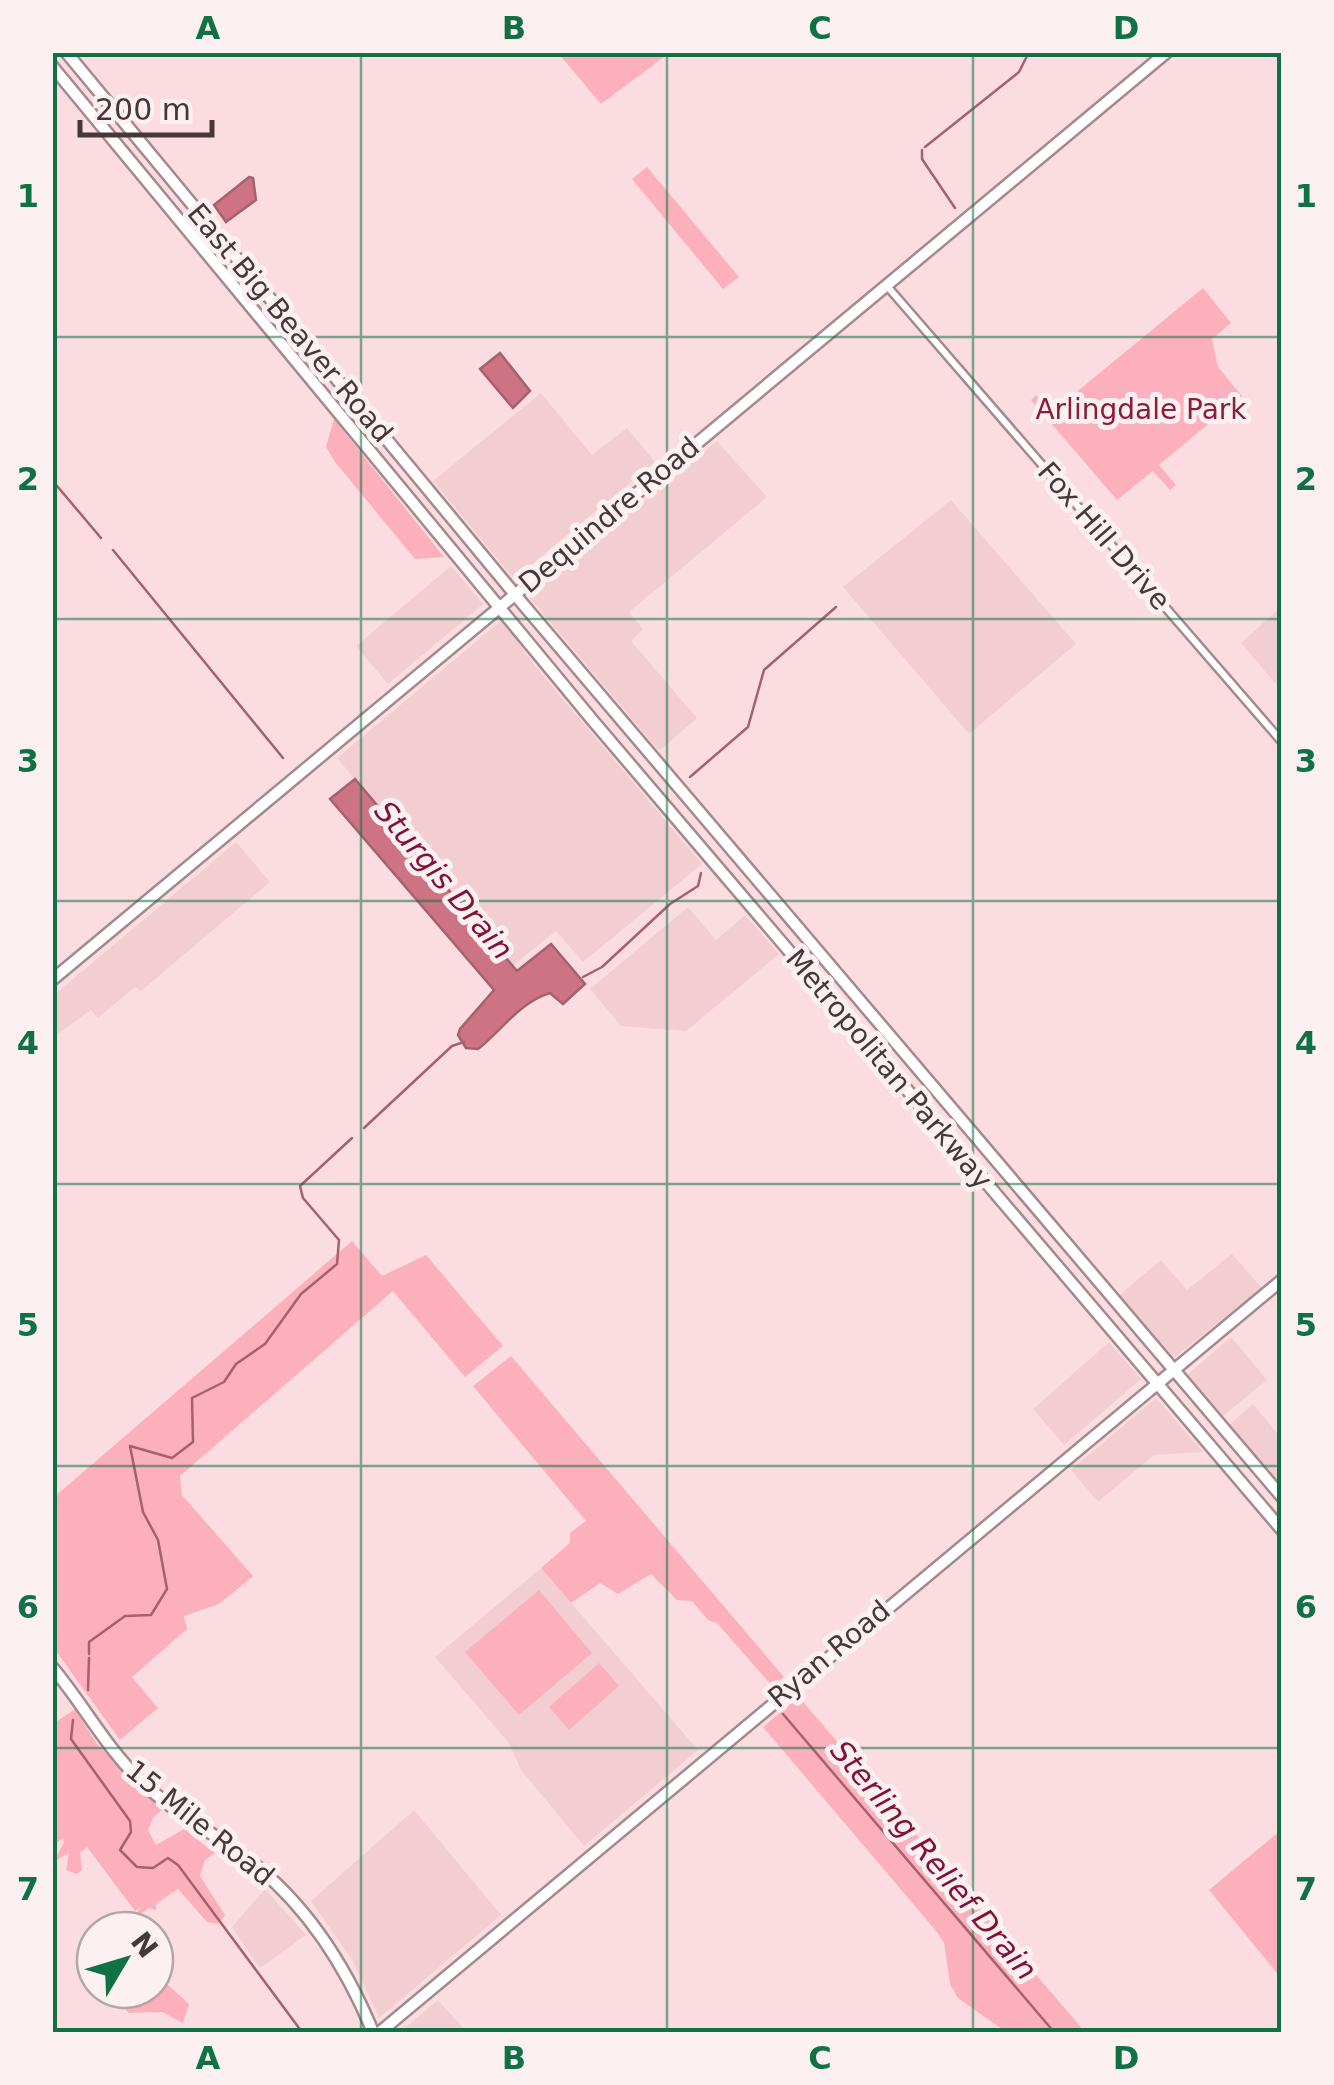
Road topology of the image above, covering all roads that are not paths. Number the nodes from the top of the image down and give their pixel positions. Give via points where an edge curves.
1 (66, 52) edge
2 (1166, 52) edge
3 (52, 66) edge
4 (120, 118) junction
5 (100, 124) junction
6 (154, 158) junction
7 (132, 162) junction
8 (886, 285) junction
9 (280, 311) junction
10 (261, 318) junction
11 (308, 344) junction
12 (288, 350) junction
13 (384, 437) junction
14 (366, 445) junction
15 (408, 465) junction
16 (390, 473) junction
17 (494, 568) junction
18 (475, 576) junction
19 (514, 594) junction
20 (500, 606) junction
21 (537, 621) junction
22 (520, 630) junction
23 (594, 688) junction
24 (574, 698) junction
25 (623, 723) junction
26 (601, 729) junction
27 (1282, 742) edge
28 (720, 838) junction
29 (701, 848) junction
30 (751, 874) junction
31 (732, 884) junction
32 (52, 980) edge
33 (864, 1008) junction
34 (846, 1019) junction
35 (896, 1045) junction
36 (877, 1055) junction
37 (1084, 1264) junction
38 (1064, 1274) junction
39 (1282, 1280) edge
40 (1114, 1301) junction
41 (1095, 1311) junction
42 (1173, 1368) junction
43 (1156, 1382) junction
44 (1230, 1437) junction
45 (1211, 1447) junction
46 (1262, 1474) junction
47 (1242, 1483) junction
48 (1282, 1497) edge
49 (1282, 1530) edge
50 (52, 1666) edge
51 (376, 2032) edge

1 - 4 main road, East Big Beaver Road
2 - 8 main road, Dequindre Road
3 - 5 main road, East Big Beaver Road
4 - 5 main road
4 - 6 main road, East Big Beaver Road
5 - 7 main road, East Big Beaver Road
6 - 7 main road
6 - 9 main road, East Big Beaver Road
7 - 10 main road, East Big Beaver Road
8 - 19 main road, Dequindre Road
8 - 27 street, Fox Hill Drive
9 - 10 main road via 272,320
9 - 11 main road, East Big Beaver Road
10 - 12 main road, East Big Beaver Road
11 - 12 main road
11 - 13 main road, East Big Beaver Road
12 - 14 main road, East Big Beaver Road
13 - 14 main road
13 - 15 main road, East Big Beaver Road
14 - 16 main road, East Big Beaver Road
15 - 16 main road via 396,464
15 - 17 main road, East Big Beaver Road
16 - 18 main road, East Big Beaver Road
17 - 18 main road via 486,578
17 - 19 main road, East Big Beaver Road
18 - 20 main road, East Big Beaver Road
19 - 20 main road, Dequindre Road
19 - 21 main road, Metropolitan Parkway
20 - 22 main road, Metropolitan Parkway
20 - 32 main road, Dequindre Road
21 - 22 main road
21 - 23 main road, Metropolitan Parkway
22 - 24 main road, Metropolitan Parkway
23 - 24 main road
23 - 25 main road, Metropolitan Parkway
24 - 26 main road, Metropolitan Parkway
25 - 26 main road
25 - 28 main road, Metropolitan Parkway
26 - 29 main road, Metropolitan Parkway
28 - 29 main road
28 - 30 main road, Metropolitan Parkway
29 - 31 main road, Metropolitan Parkway
30 - 31 main road
30 - 33 main road, Metropolitan Parkway
31 - 34 main road, Metropolitan Parkway
33 - 34 main road
33 - 35 main road, Metropolitan Parkway
34 - 36 main road, Metropolitan Parkway
35 - 36 main road
35 - 37 main road, Metropolitan Parkway
36 - 38 main road, Metropolitan Parkway
37 - 38 main road
37 - 40 main road, Metropolitan Parkway
38 - 41 main road, Metropolitan Parkway
39 - 42 main road, Ryan Road
40 - 41 main road
40 - 42 main road, Metropolitan Parkway
41 - 43 main road, Metropolitan Parkway
42 - 43 main road, Ryan Road
42 - 44 main road, Metropolitan Parkway
43 - 45 main road, Metropolitan Parkway
43 - 51 main road, Ryan Road
44 - 45 main road via 1224,1446
44 - 46 main road, Metropolitan Parkway
45 - 47 main road, Metropolitan Parkway
46 - 47 main road
46 - 48 main road, Metropolitan Parkway
47 - 49 main road, Metropolitan Parkway
50 - 51 main road, 15 Mile Road via 143,1784 256,1866 303,1912

